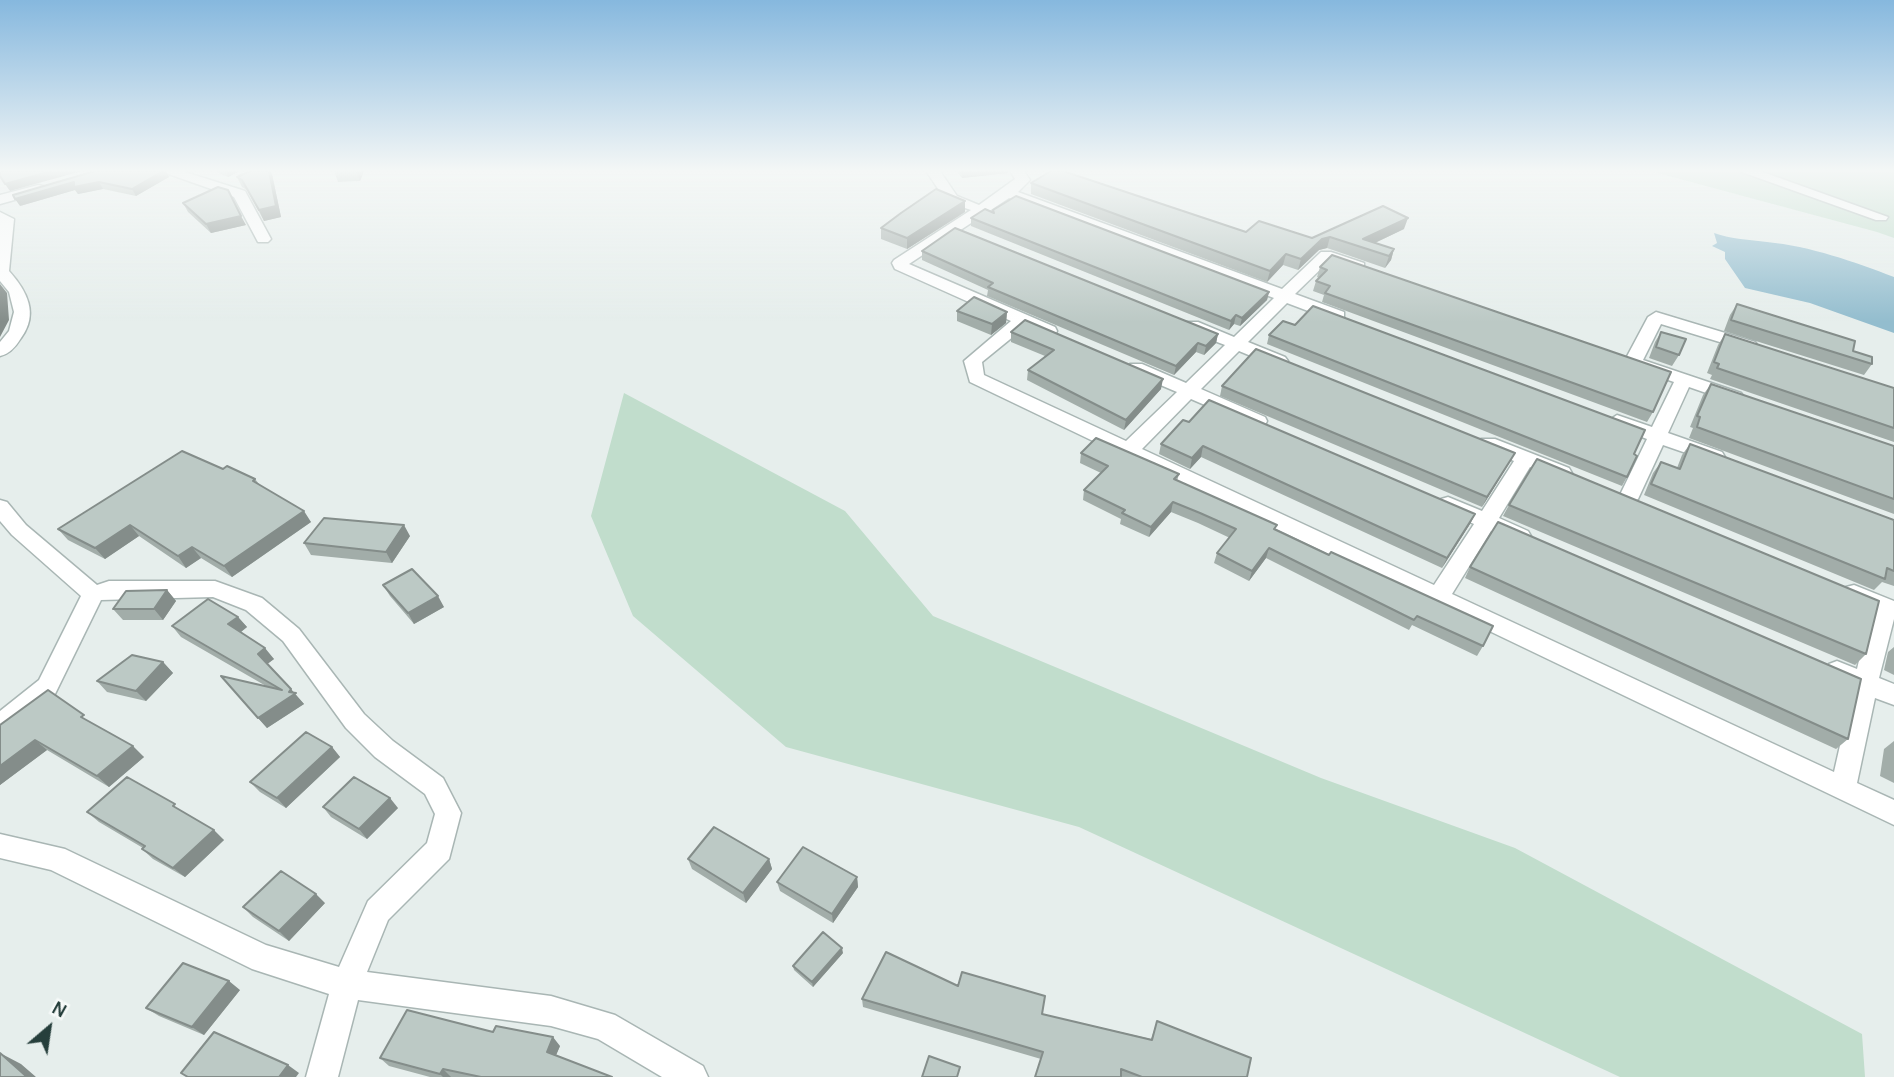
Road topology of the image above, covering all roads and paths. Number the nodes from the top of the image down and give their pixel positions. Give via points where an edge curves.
1 (7, 221) edge
2 (254, 221) edge
3 (963, 221) edge
4 (1083, 221) edge
5 (954, 228) junction
6 (263, 239) dead end
7 (980, 239) edge
8 (1377, 273) edge
9 (1285, 297) junction
10 (21, 300) junction
11 (0, 304) edge
12 (1172, 317) edge
13 (1023, 320) junction
14 (1362, 325) edge
15 (1061, 336) edge
16 (1236, 344) junction
17 (0, 351) edge
18 (1762, 351) edge
19 (1124, 363) edge
20 (1299, 369) edge
21 (1684, 379) junction
22 (1188, 390) junction
23 (1750, 402) edge
24 (1605, 416) edge
25 (1275, 428) edge
26 (1656, 435) junction
27 (1476, 438) edge
28 (1130, 449) junction
29 (1526, 458) junction
30 (1731, 463) edge
31 (1577, 479) edge
32 (1436, 499) edge
33 (1628, 499) edge
34 (0, 508) edge
35 (1486, 521) junction
36 (1536, 542) edge
37 (1832, 584) edge
38 (93, 594) junction
39 (1439, 596) junction
40 (1889, 608) edge
41 (1816, 662) edge
42 (1867, 683) junction
43 (1894, 695) edge
44 (0, 725) edge
45 (1843, 789) junction
46 (1894, 813) edge
47 (0, 846) edge
48 (347, 984) junction
49 (322, 1077) edge
50 (692, 1077) edge

1 - 10 street via 1,272
2 - 6 street
3 - 5 street
4 - 9 street
5 - 7 street
5 - 13 street via 900,263 903,269
8 - 9 street via 1326,255
9 - 14 street
9 - 16 street
10 - 11 street
10 - 17 street via 21,331
12 - 16 street
13 - 15 street
13 - 28 street via 973,361 976,378
16 - 20 street
16 - 22 street
18 - 21 street via 1656,317 1626,359
19 - 22 street
21 - 23 street
21 - 26 street
22 - 25 street
22 - 28 street
24 - 26 street
26 - 30 street
26 - 33 street
27 - 29 street
28 - 39 street
29 - 31 street
29 - 35 street
32 - 35 street
34 - 38 street
35 - 36 street
35 - 39 street
37 - 40 street
38 - 44 street via 47,687
38 - 48 street via 108,589 215,589 254,604 291,635 355,721 435,786 448,813 439,849 378,911
39 - 45 street
40 - 42 street
41 - 42 street
42 - 43 street
42 - 45 street
45 - 46 street
47 - 48 street via 55,858 262,960
48 - 49 street
48 - 50 street via 551,1010 604,1026

